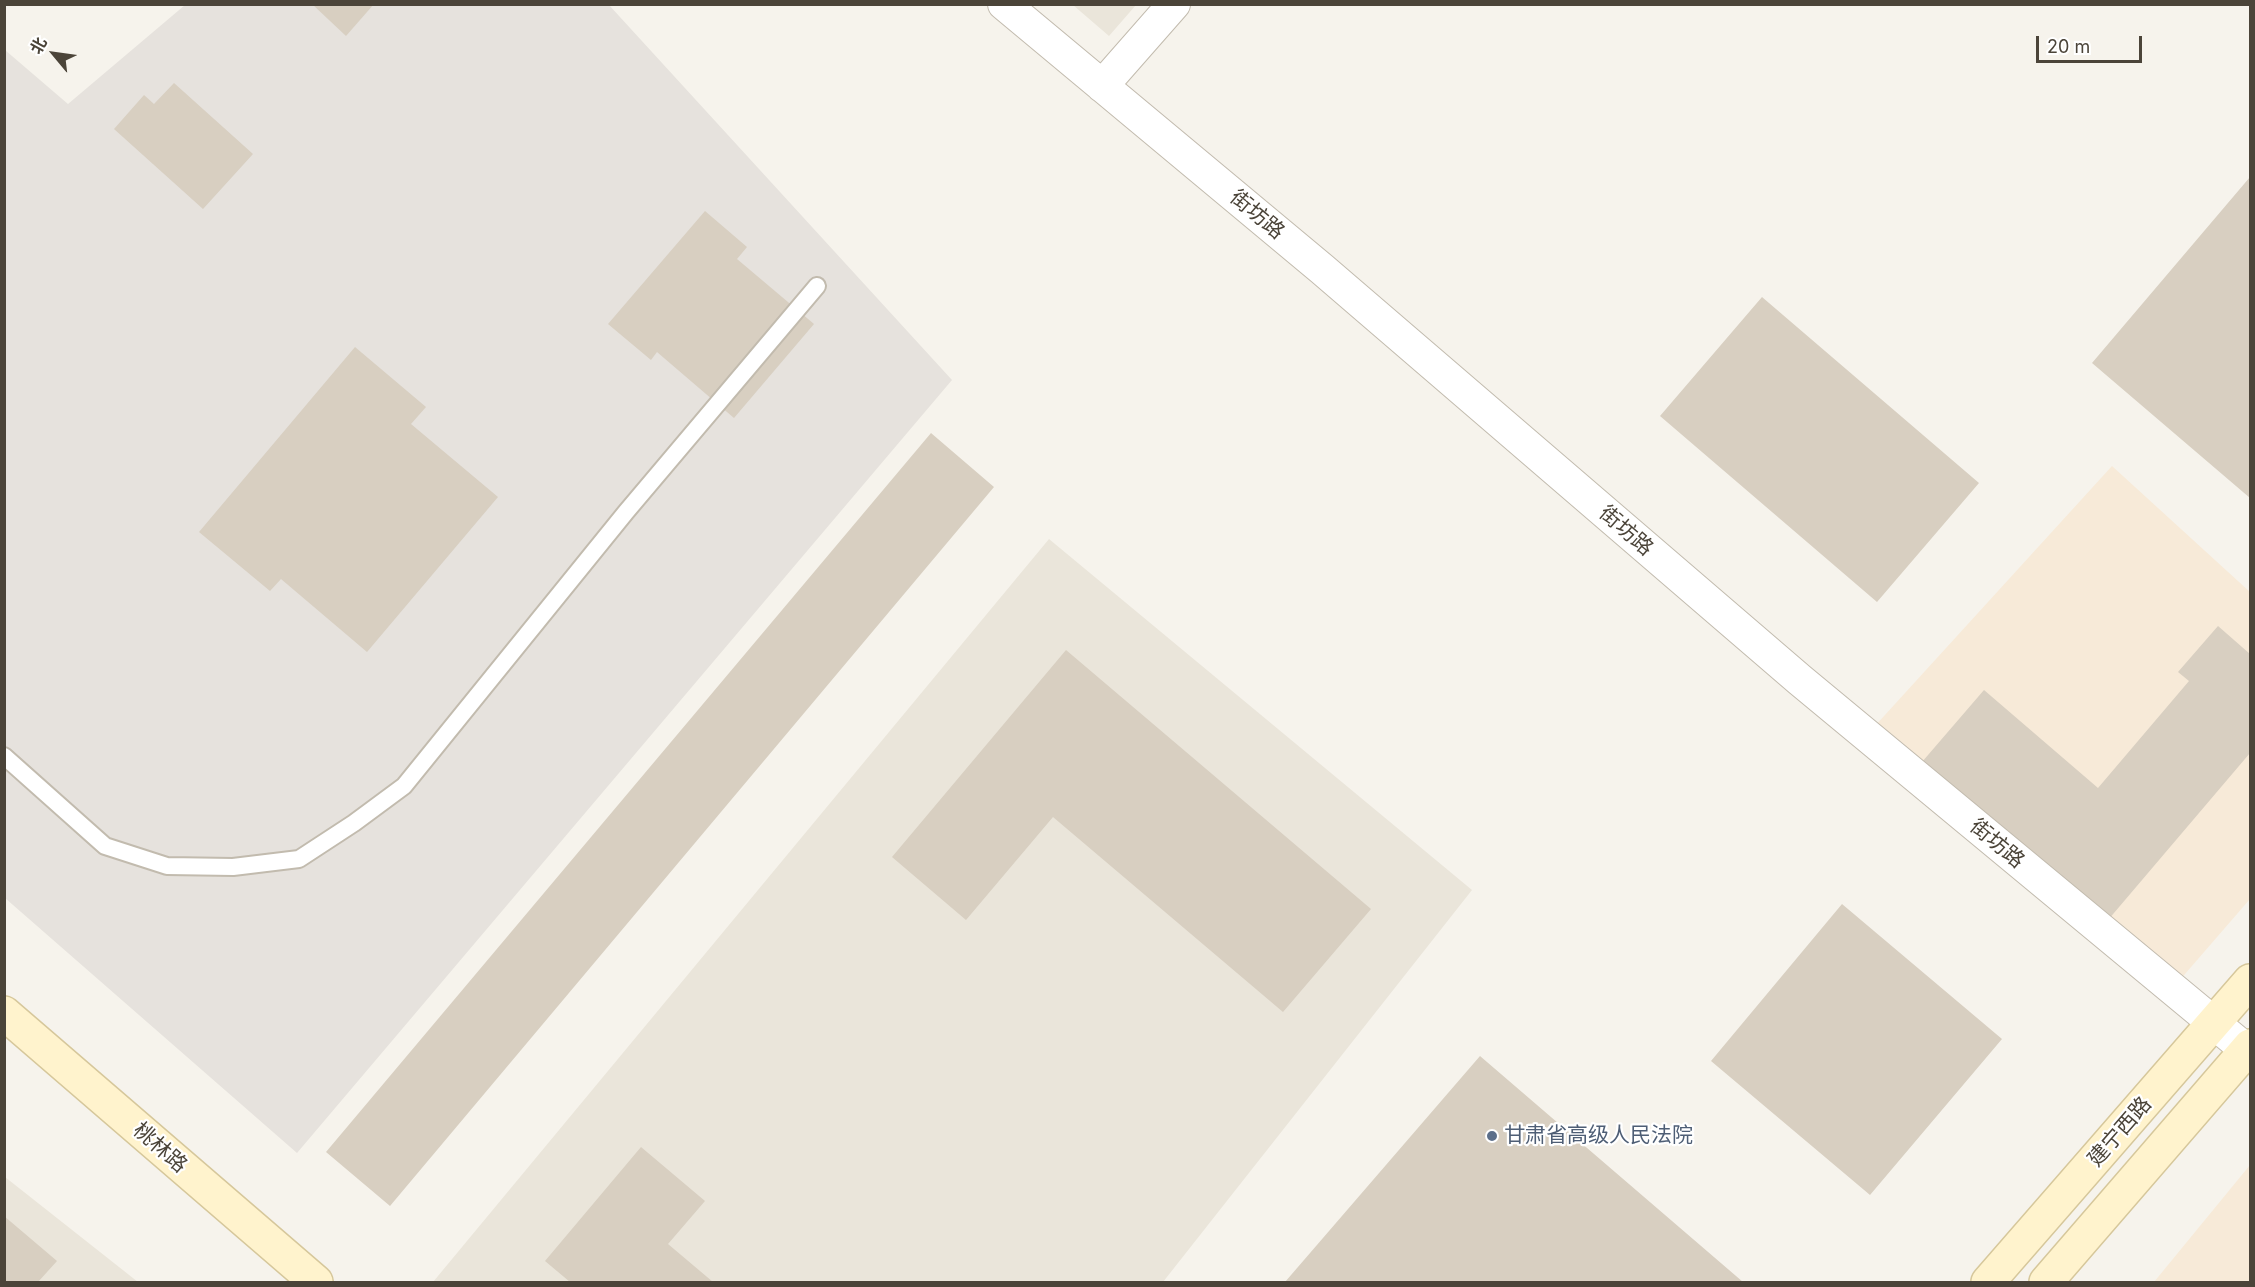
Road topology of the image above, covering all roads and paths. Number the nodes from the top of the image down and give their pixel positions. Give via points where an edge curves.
1 (1004, 4) edge
2 (1174, 4) edge
3 (1102, 86) junction
4 (817, 286) dead end
5 (4, 756) edge
6 (2250, 981) edge
7 (4, 1013) edge
8 (2214, 1023) junction
9 (2249, 1050) edge
10 (316, 1282) edge
11 (1988, 1282) edge
12 (2046, 1282) edge

1 - 3 street, 街坊路
2 - 3 street
3 - 8 street, 街坊路 via 1800,680
4 - 5 lane via 626,512 404,786 298,859 233,867 167,866 105,846
6 - 8 main road, 建宁西路
7 - 10 main road, 桃林路
8 - 9 street, 街坊路
8 - 11 main road, 建宁西路
9 - 12 main road, 建宁西路

